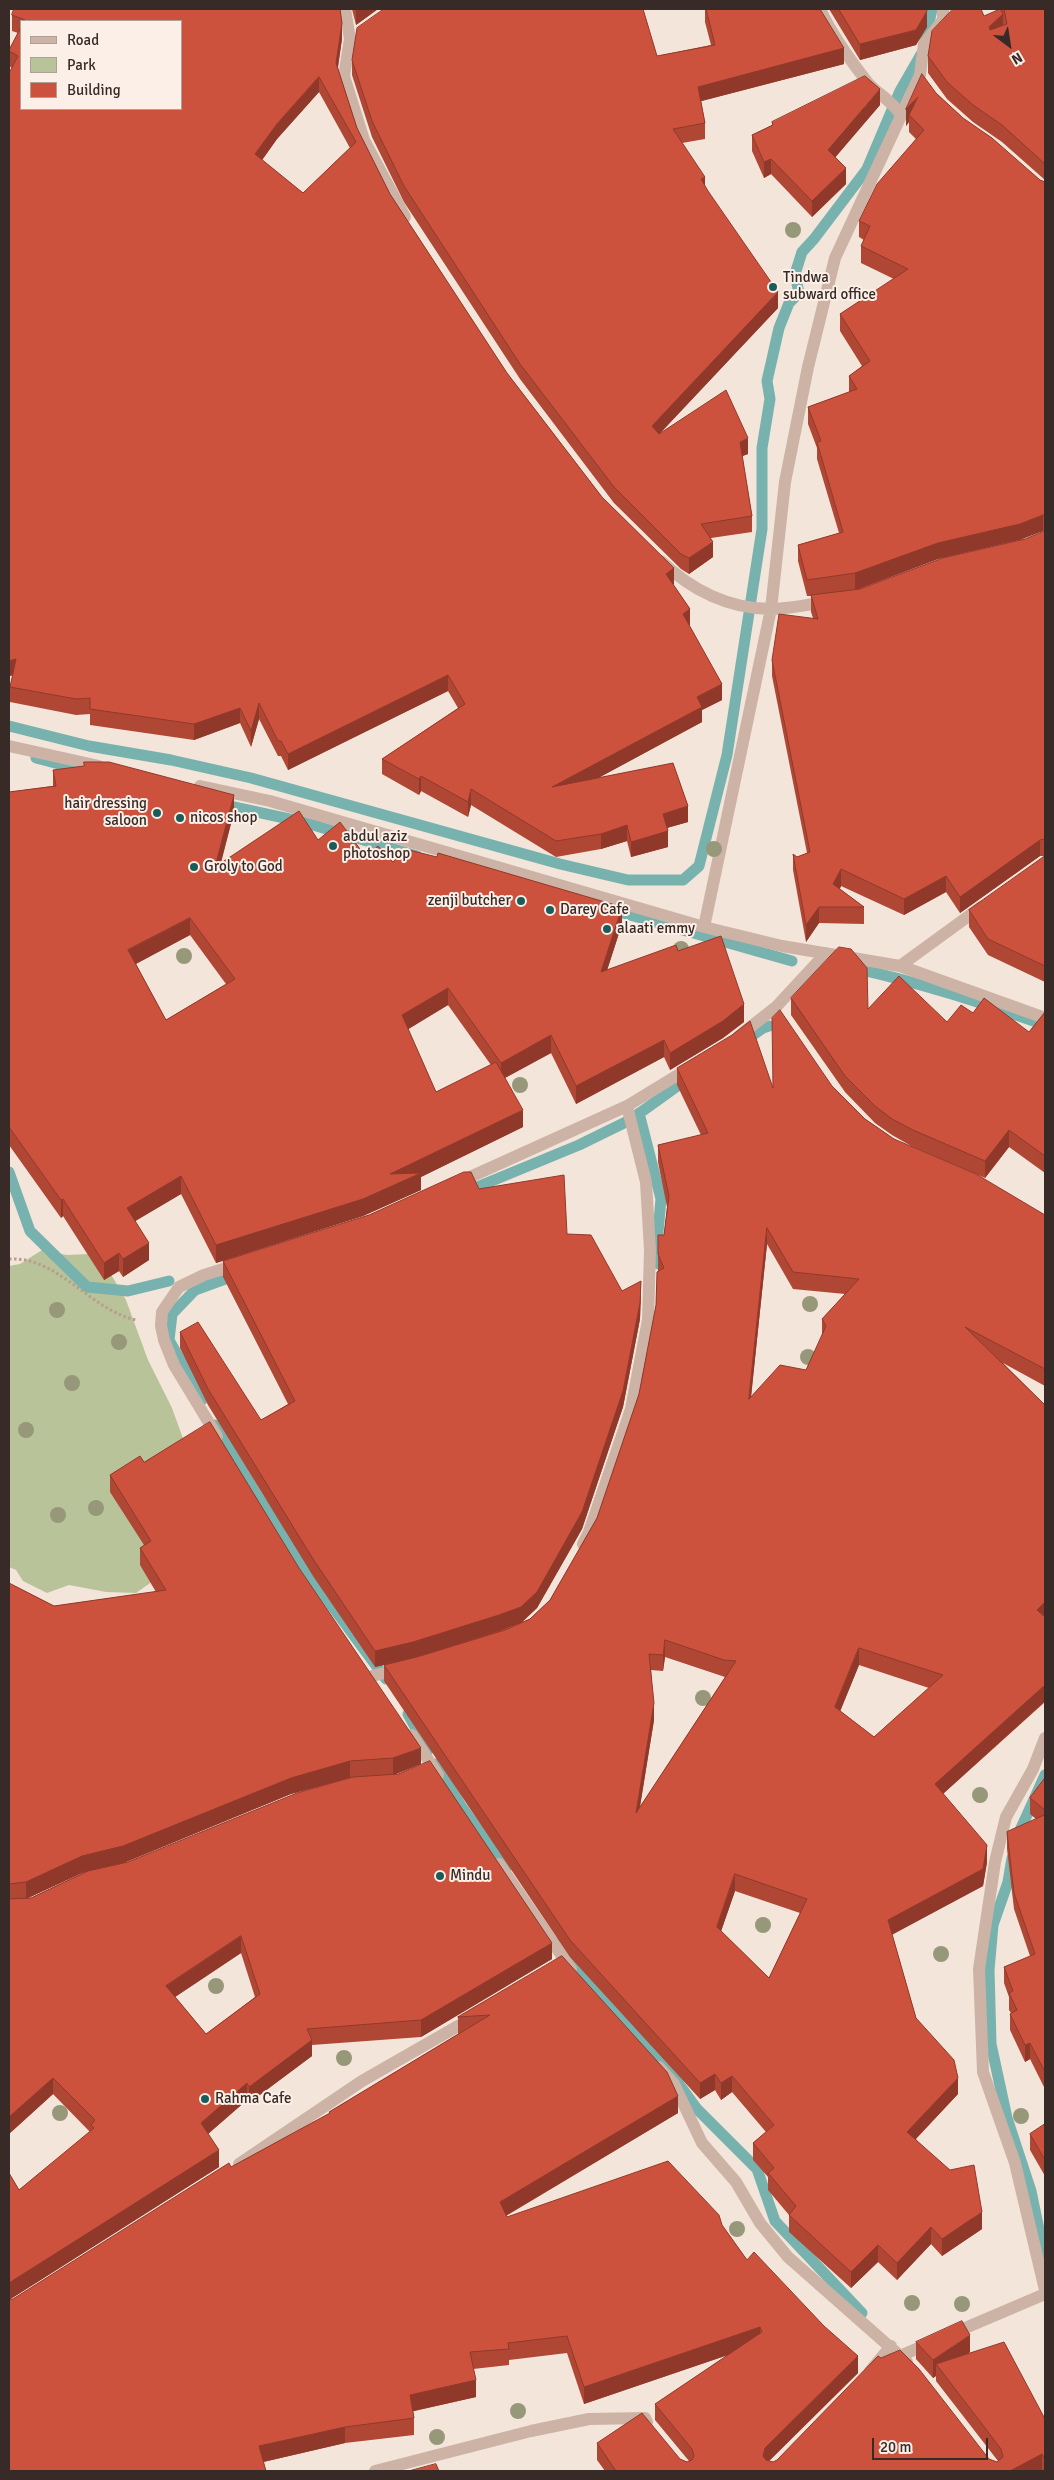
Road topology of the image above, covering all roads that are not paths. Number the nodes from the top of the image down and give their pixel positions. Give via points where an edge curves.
1 (345, 9) edge
2 (820, 9) edge
3 (942, 9) edge
4 (364, 29) edge
5 (350, 39) junction
6 (920, 74) junction
7 (931, 89) edge
8 (902, 115) junction
9 (412, 229) edge
10 (649, 549) edge
11 (838, 601) edge
12 (772, 609) junction
13 (9, 746) edge
14 (111, 768) edge
15 (186, 784) edge
16 (994, 898) edge
17 (704, 926) junction
18 (826, 953) junction
19 (900, 966) junction
20 (1045, 1018) edge
21 (728, 1045) edge
22 (703, 1060) edge
23 (627, 1106) junction
24 (448, 1187) edge
25 (254, 1259) edge
26 (224, 1447) edge
27 (576, 1556) edge
28 (415, 1666) edge
29 (382, 1691) edge
30 (403, 1722) edge
31 (1045, 1738) edge
32 (434, 1768) junction
33 (418, 1774) edge
34 (444, 1784) edge
35 (494, 1857) edge
36 (577, 1976) edge
37 (479, 2013) edge
38 (649, 2055) edge
39 (229, 2170) edge
40 (1045, 2290) edge
41 (1045, 2294) edge
42 (891, 2346) junction
43 (900, 2356) junction
44 (919, 2374) edge
45 (861, 2381) edge
46 (652, 2431) edge
47 (375, 2471) edge

1 - 5 street
2 - 8 street via 829,28 870,84
3 - 6 street via 943,20 924,44
4 - 5 street
5 - 9 street via 344,76 364,140
6 - 7 street
6 - 8 street
8 - 12 street via 833,268 808,367 785,482
10 - 12 street via 676,576 713,597
11 - 12 street
12 - 17 street
13 - 14 street
15 - 17 street via 270,801
16 - 19 street
17 - 18 street via 782,946
18 - 19 street
18 - 21 street via 779,1011
19 - 20 street
22 - 23 street
23 - 24 street
23 - 27 street via 646,1182 650,1250 648,1320 631,1409 589,1532
25 - 26 street via 179,1287 162,1312 161,1326 174,1365
28 - 29 street via 369,1672
30 - 32 street
31 - 40 street via 1033,1768 1006,1817 995,1862 979,1969 984,2072 1015,2163
32 - 33 street
32 - 34 street
35 - 36 street via 560,1965
37 - 39 street via 362,2081
38 - 42 street via 674,2084 702,2143 736,2182 772,2239 824,2290
41 - 43 street
42 - 43 street
42 - 45 street
43 - 44 street
46 - 47 street via 645,2418 589,2419

